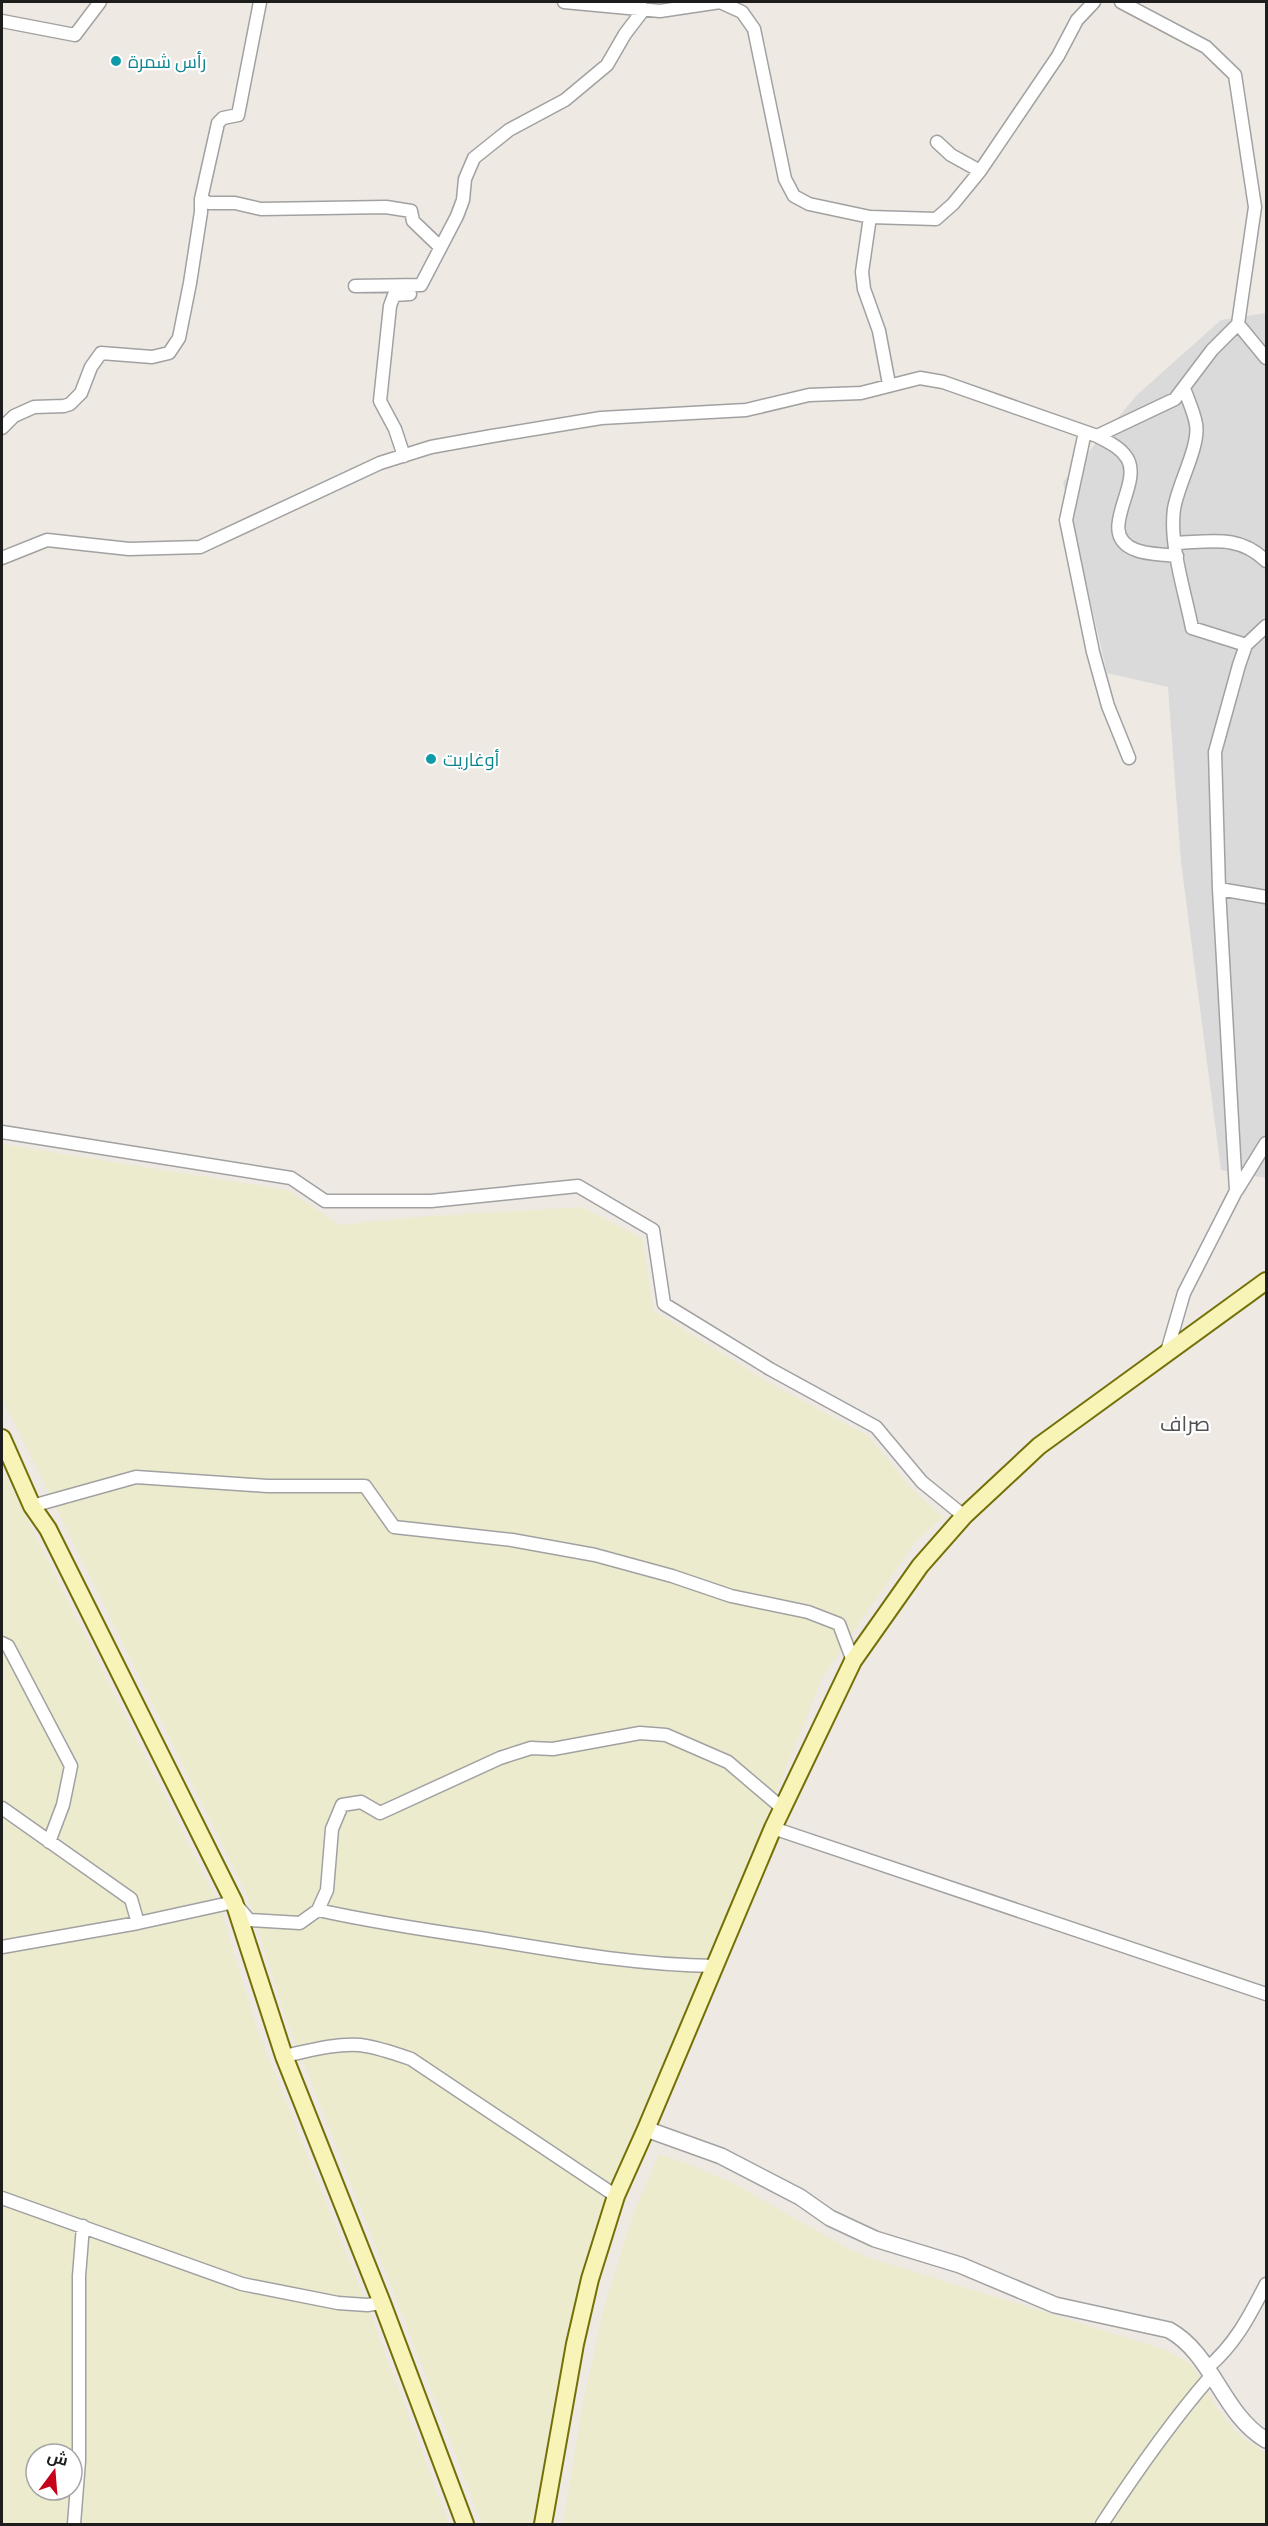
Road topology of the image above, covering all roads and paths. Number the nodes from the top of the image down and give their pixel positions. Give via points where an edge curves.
1 (100, 2) edge
2 (260, 2) edge
3 (564, 2) edge
4 (1094, 2) edge
5 (1121, 2) edge
6 (740, 7) edge
7 (644, 9) junction
8 (2, 21) edge
9 (937, 141) dead end
10 (980, 171) junction
11 (201, 199) junction
12 (870, 217) junction
13 (440, 247) junction
14 (420, 285) junction
15 (356, 286) dead end
16 (370, 286) junction
17 (394, 295) junction
18 (1238, 324) junction
19 (1266, 358) edge
20 (889, 384) junction
21 (1184, 388) junction
22 (4, 422) edge
23 (1091, 434) junction
24 (404, 456) junction
25 (1176, 550) junction
26 (2, 558) edge
27 (1266, 561) edge
28 (1266, 626) edge
29 (1246, 645) junction
30 (1129, 758) dead end
31 (1219, 889) junction
32 (1266, 897) edge
33 (2, 1132) edge
34 (1266, 1143) edge
35 (1236, 1191) junction
36 (1266, 1281) edge
37 (1166, 1355) junction
38 (2, 1438) edge
39 (32, 1506) junction
40 (964, 1516) junction
41 (2, 1643) edge
42 (853, 1661) junction
43 (2, 1808) edge
44 (782, 1808) junction
45 (773, 1828) junction
46 (49, 1842) junction
47 (234, 1902) junction
48 (318, 1910) junction
49 (138, 1923) junction
50 (2, 1947) edge
51 (715, 1966) junction
52 (1266, 1994) edge
53 (284, 2056) junction
54 (646, 2129) junction
55 (615, 2196) junction
56 (2, 2198) edge
57 (83, 2226) junction
58 (1266, 2284) edge
59 (382, 2303) junction
60 (1209, 2372) junction
61 (1266, 2440) edge
62 (74, 2524) edge
63 (465, 2524) edge
64 (543, 2524) edge
65 (1102, 2524) edge

1 - 8 street via 75,35
2 - 11 street via 238,115 218,123
3 - 7 street
4 - 10 street via 1077,20 1058,56
5 - 18 street via 1206,47 1235,75 1255,207
6 - 7 street via 720,2 660,11
6 - 12 street via 754,29 785,179 794,196 809,204
7 - 13 street via 607,65 565,100 509,130 474,158 465,179 463,200
9 - 10 street via 951,155
10 - 12 street via 936,219
11 - 13 street via 261,208 386,207 411,211 413,220
11 - 22 street via 179,338 170,353 152,357 101,353 81,393 70,404 34,407
12 - 20 street via 862,272
13 - 14 street
14 - 16 street
14 - 17 street via 417,294
15 - 16 street
16 - 17 street via 381,295
17 - 24 street via 380,401
18 - 19 street
18 - 21 street via 1212,350
20 - 23 street via 920,378 943,382
20 - 24 street via 861,393 809,395 746,410 601,418 441,445
21 - 23 street via 1175,399
21 - 25 street via 1196,425 1196,441 1174,510
23 - 25 street via 1114,445 1132,468 1118,520 1124,544 1137,550
23 - 30 street via 1066,520 1093,652 1108,706
24 - 26 street via 380,463 200,547 129,549 47,540
25 - 27 street via 1229,541 1250,548
25 - 29 street via 1192,628
28 - 29 street
29 - 31 street via 1215,752
31 - 32 street
31 - 35 street
33 - 40 street via 291,1178 325,1201 431,1201 578,1186 653,1230 664,1304 770,1369 876,1427 922,1482
34 - 35 street
35 - 37 street via 1184,1293
36 - 37 main road
37 - 40 main road via 1039,1446
38 - 39 main road
39 - 42 street via 136,1477 267,1486 365,1486 394,1527 512,1540 595,1555 730,1596 808,1612 839,1624
39 - 47 main road via 48,1529
40 - 42 main road via 920,1566
41 - 46 street via 8,1646 70,1766 63,1805
42 - 44 main road
43 - 46 street
44 - 45 main road
44 - 48 street via 728,1762 666,1735 640,1733 553,1749 531,1748 500,1758 380,1813 361,1802 342,1805 332,1829 327,1890
45 - 51 main road
45 - 52 street
46 - 49 street via 131,1899
47 - 48 street via 249,1920 300,1923
47 - 49 street
47 - 53 main road
48 - 51 street via 391,1926 567,1953 662,1965
49 - 50 street
51 - 54 main road
53 - 55 street via 359,2045 411,2059
53 - 59 main road
54 - 55 main road
54 - 60 street via 721,2156 875,2239 960,2265 1055,2305 1169,2330 1184,2338
55 - 64 main road via 575,2344
56 - 57 street
57 - 59 street via 242,2284 338,2303
57 - 62 street via 79,2471
58 - 60 street via 1249,2318
59 - 63 main road
60 - 61 street via 1244,2424
60 - 65 street

